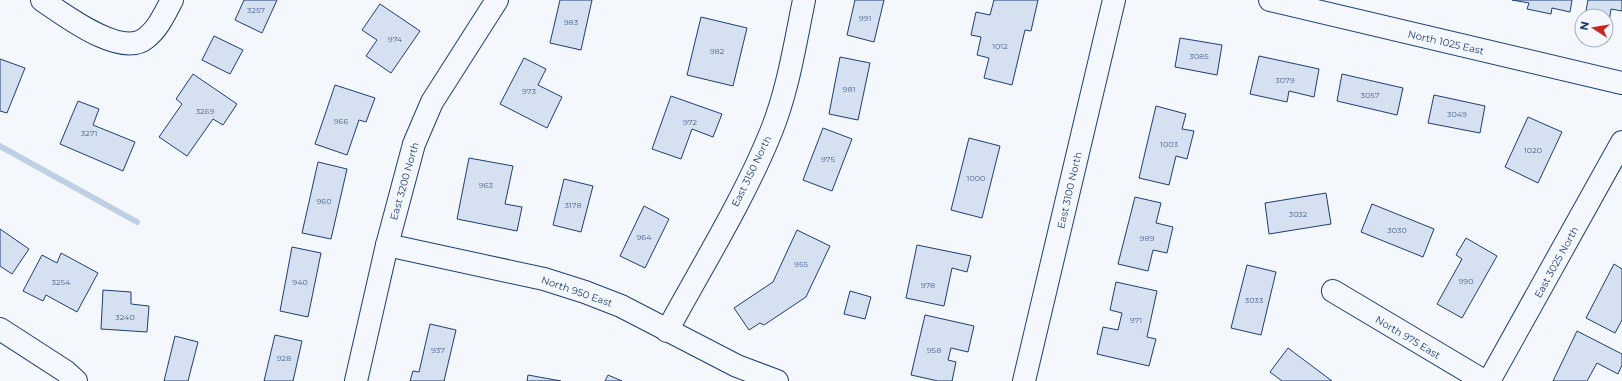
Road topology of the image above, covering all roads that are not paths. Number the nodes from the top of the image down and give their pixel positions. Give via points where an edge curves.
1 (42, 0) edge
2 (172, 0) edge
3 (497, 0) edge
4 (804, 0) edge
5 (1114, 0) edge
6 (1270, 0) edge
7 (1622, 84) edge
8 (1622, 142) edge
9 (387, 245) junction
10 (1333, 291) dead end
11 (0, 329) edge
12 (667, 331) junction
13 (76, 381) edge
14 (356, 381) edge
15 (777, 381) edge
16 (1024, 381) edge
17 (1484, 381) edge
18 (1489, 381) edge

1 - 2 street via 93,32 113,41 135,44 146,39
3 - 9 street, East 3200 North via 429,109 414,144
4 - 12 street, East 3150 North via 786,86 771,132 750,178
5 - 16 street, East 3100 North
6 - 7 street, North 1025 East
8 - 18 street, East 3025 North
9 - 12 street, North 950 East via 544,279 620,306
9 - 14 street, East 3200 North
10 - 17 street, North 975 East
11 - 13 street via 65,371
12 - 15 street, North 950 East via 737,366

